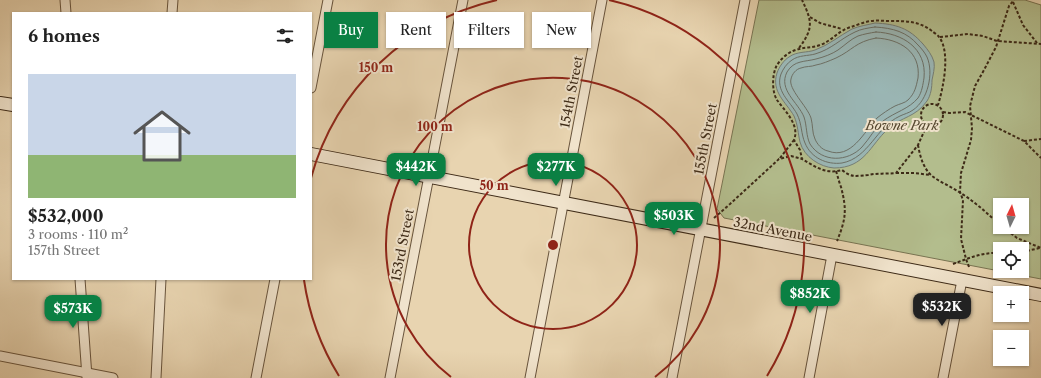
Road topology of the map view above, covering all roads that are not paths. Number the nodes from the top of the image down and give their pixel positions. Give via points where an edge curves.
1 (65, 0) edge
2 (173, 0) edge
3 (328, 0) edge
4 (463, 0) edge
5 (602, 0) edge
6 (745, 0) edge
7 (66, 12) edge
8 (172, 12) edge
9 (312, 83) edge
10 (0, 103) edge
11 (12, 105) edge
12 (312, 154) edge
13 (429, 177) junction
14 (563, 203) junction
15 (701, 229) junction
16 (832, 255) junction
17 (80, 280) edge
18 (161, 280) edge
19 (275, 280) edge
20 (962, 280) junction
21 (1041, 295) edge
22 (0, 356) edge
23 (87, 376) edge
24 (113, 378) edge
25 (156, 378) edge
26 (256, 378) edge
27 (390, 378) edge
28 (530, 378) edge
29 (672, 378) edge
30 (808, 378) edge
31 (943, 378) edge

1 - 7 street
2 - 8 street
3 - 9 street
4 - 13 street, 153rd Street
5 - 14 street, 154th Street
6 - 15 street, 155th Street
10 - 11 street
12 - 13 street, 32nd Avenue
13 - 14 street, 32nd Avenue
13 - 27 street, 153rd Street
14 - 15 street, 32nd Avenue
14 - 28 street, 154th Street
15 - 16 street, 32nd Avenue
15 - 29 street, 155th Street
16 - 20 street, 32nd Avenue
16 - 30 street
17 - 23 street
18 - 25 street
19 - 26 street
20 - 21 street, 32nd Avenue
20 - 31 street
22 - 23 street
23 - 24 street

